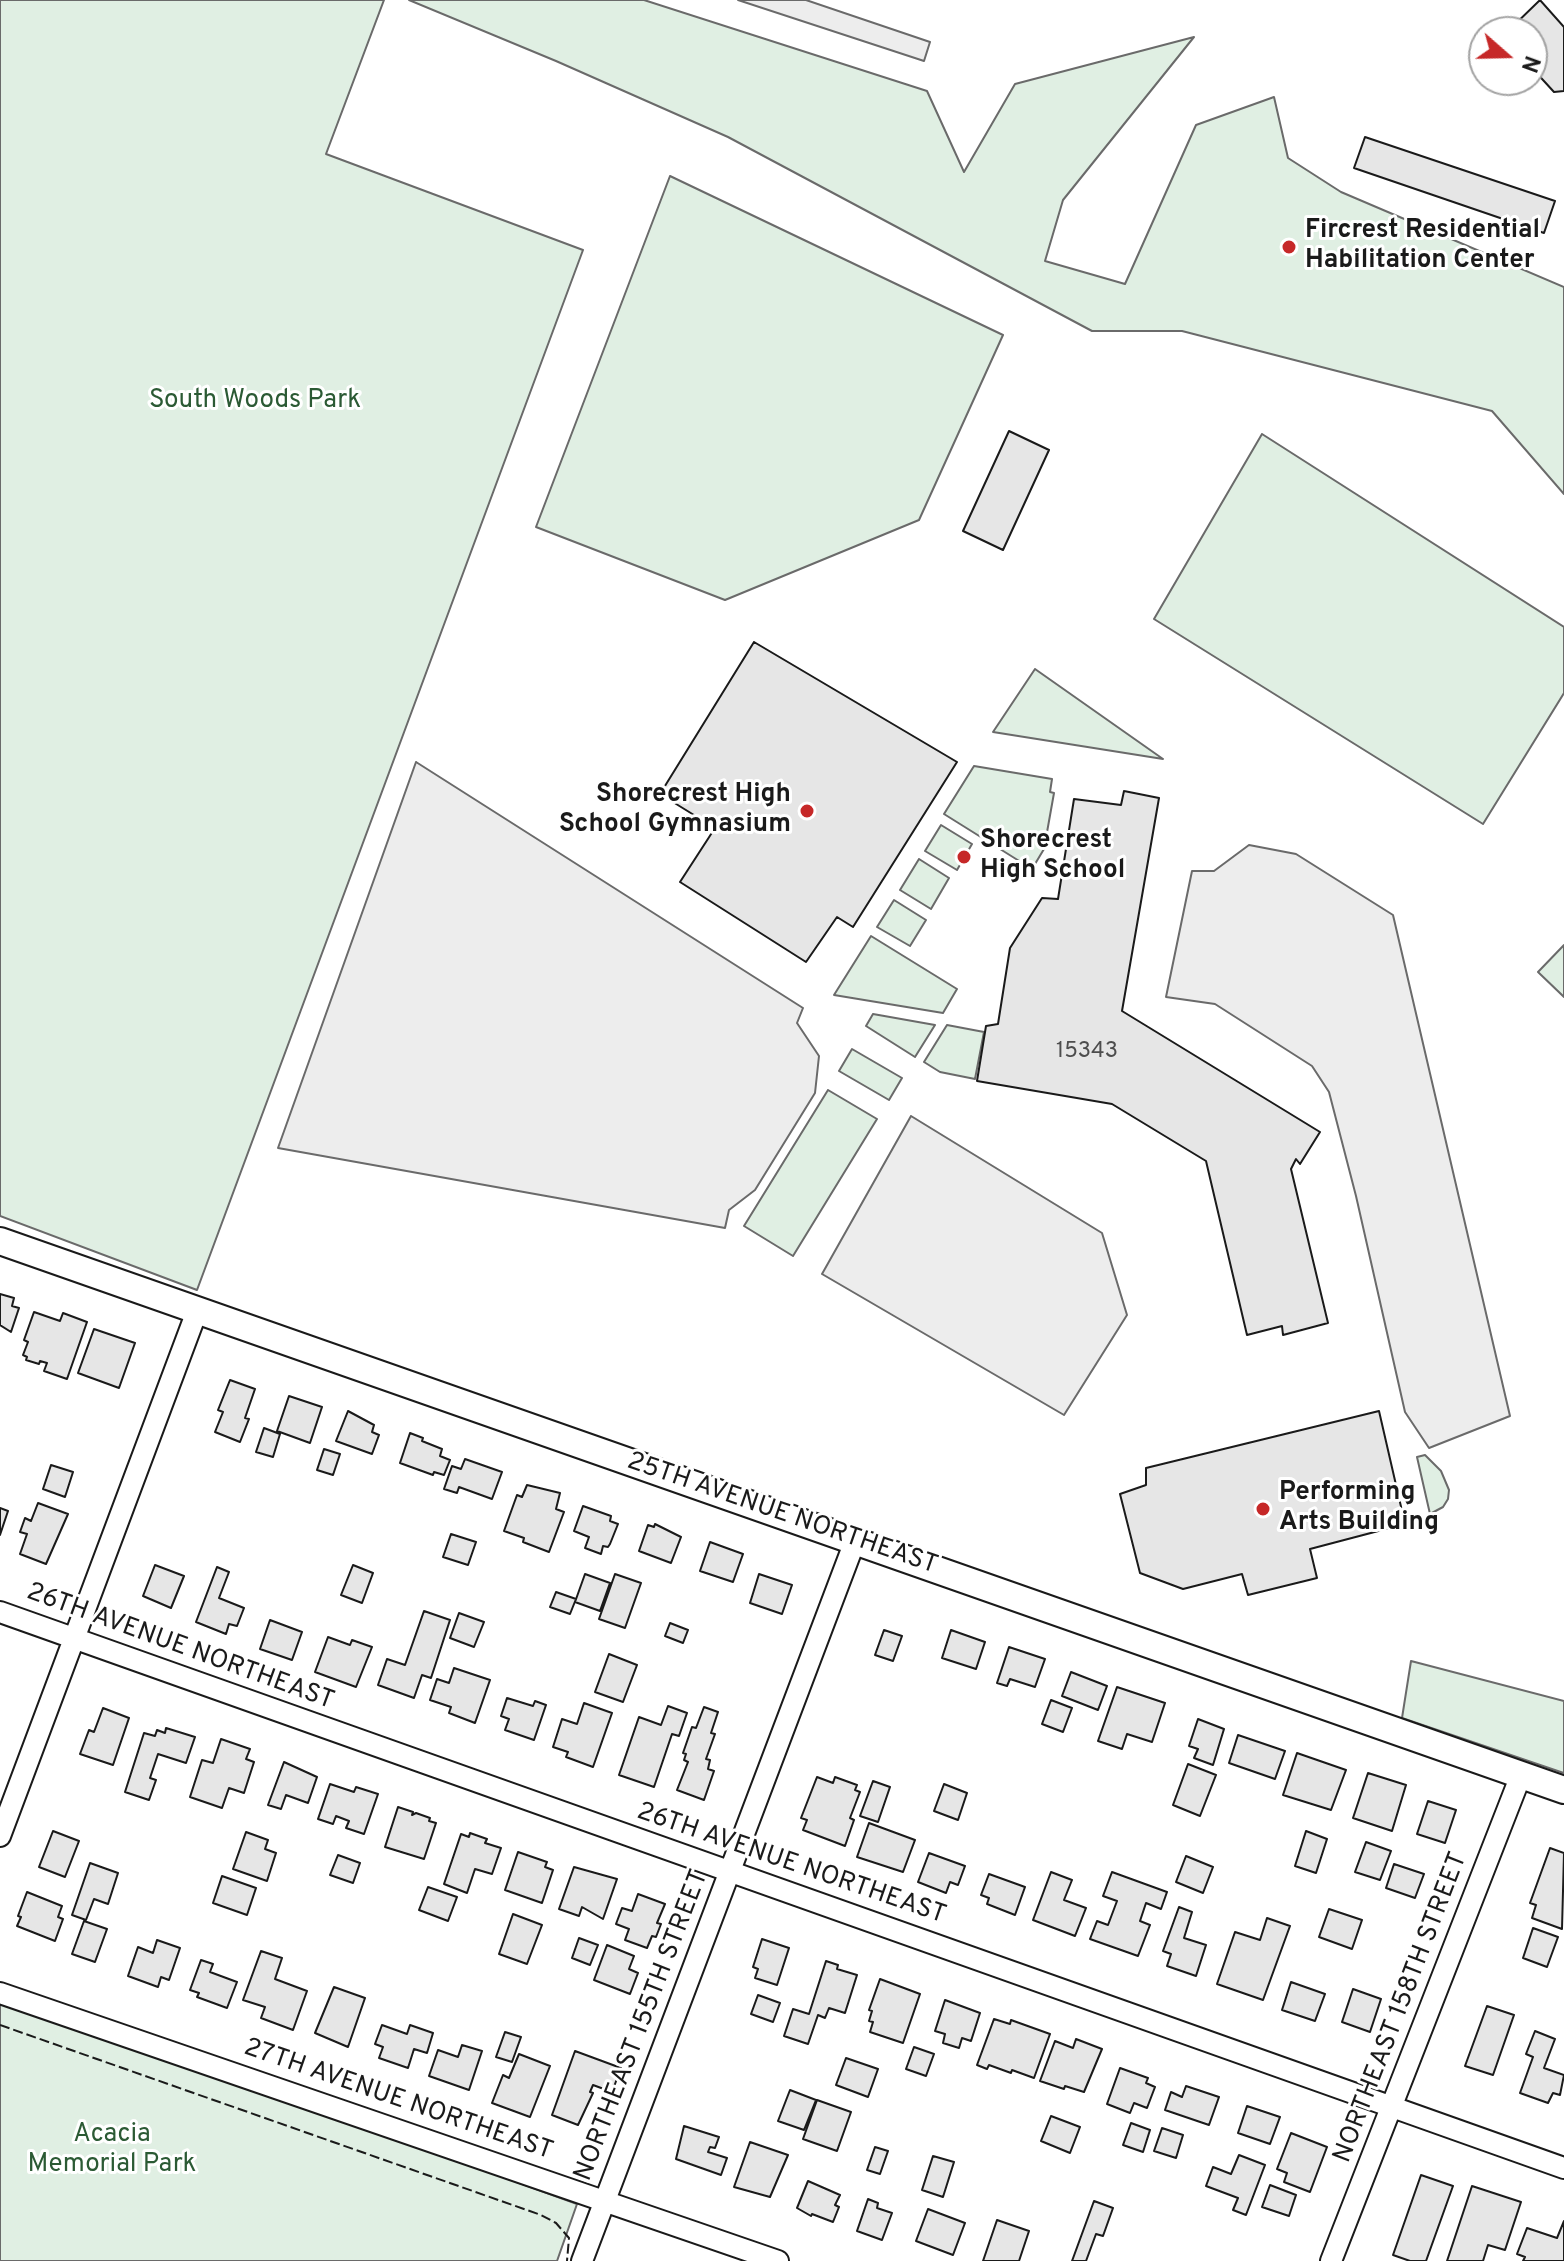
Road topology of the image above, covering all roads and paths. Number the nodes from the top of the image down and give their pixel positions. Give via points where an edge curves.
1 (0, 1241) edge
2 (197, 1311) junction
3 (855, 1541) junction
4 (0, 1612) edge
5 (74, 1638) junction
6 (1521, 1775) junction
7 (1564, 1790) edge
8 (0, 1836) edge
9 (729, 1872) junction
10 (0, 1993) edge
11 (1391, 2105) junction
12 (1564, 2168) edge
13 (605, 2200) junction
14 (582, 2261) edge
15 (778, 2261) edge
16 (1331, 2261) edge

1 - 2 street, 25TH AVENUE NORTHEAST
2 - 3 street, 25TH AVENUE NORTHEAST
2 - 5 street
3 - 6 street, 25TH AVENUE NORTHEAST
3 - 9 street, NORTHEAST 155TH STREET
4 - 5 street, 26TH AVENUE NORTHEAST
5 - 8 street
5 - 9 street, 26TH AVENUE NORTHEAST
6 - 7 street, 25TH AVENUE NORTHEAST
6 - 11 street, NORTHEAST 158TH STREET
9 - 11 street, 26TH AVENUE NORTHEAST
9 - 13 street, NORTHEAST 155TH STREET
10 - 13 street, 27TH AVENUE NORTHEAST
11 - 12 street, 26TH AVENUE NORTHEAST
11 - 16 street, NORTHEAST 158TH STREET
13 - 14 street, NORTHEAST 155TH STREET
13 - 15 street, 27TH AVENUE NORTHEAST

